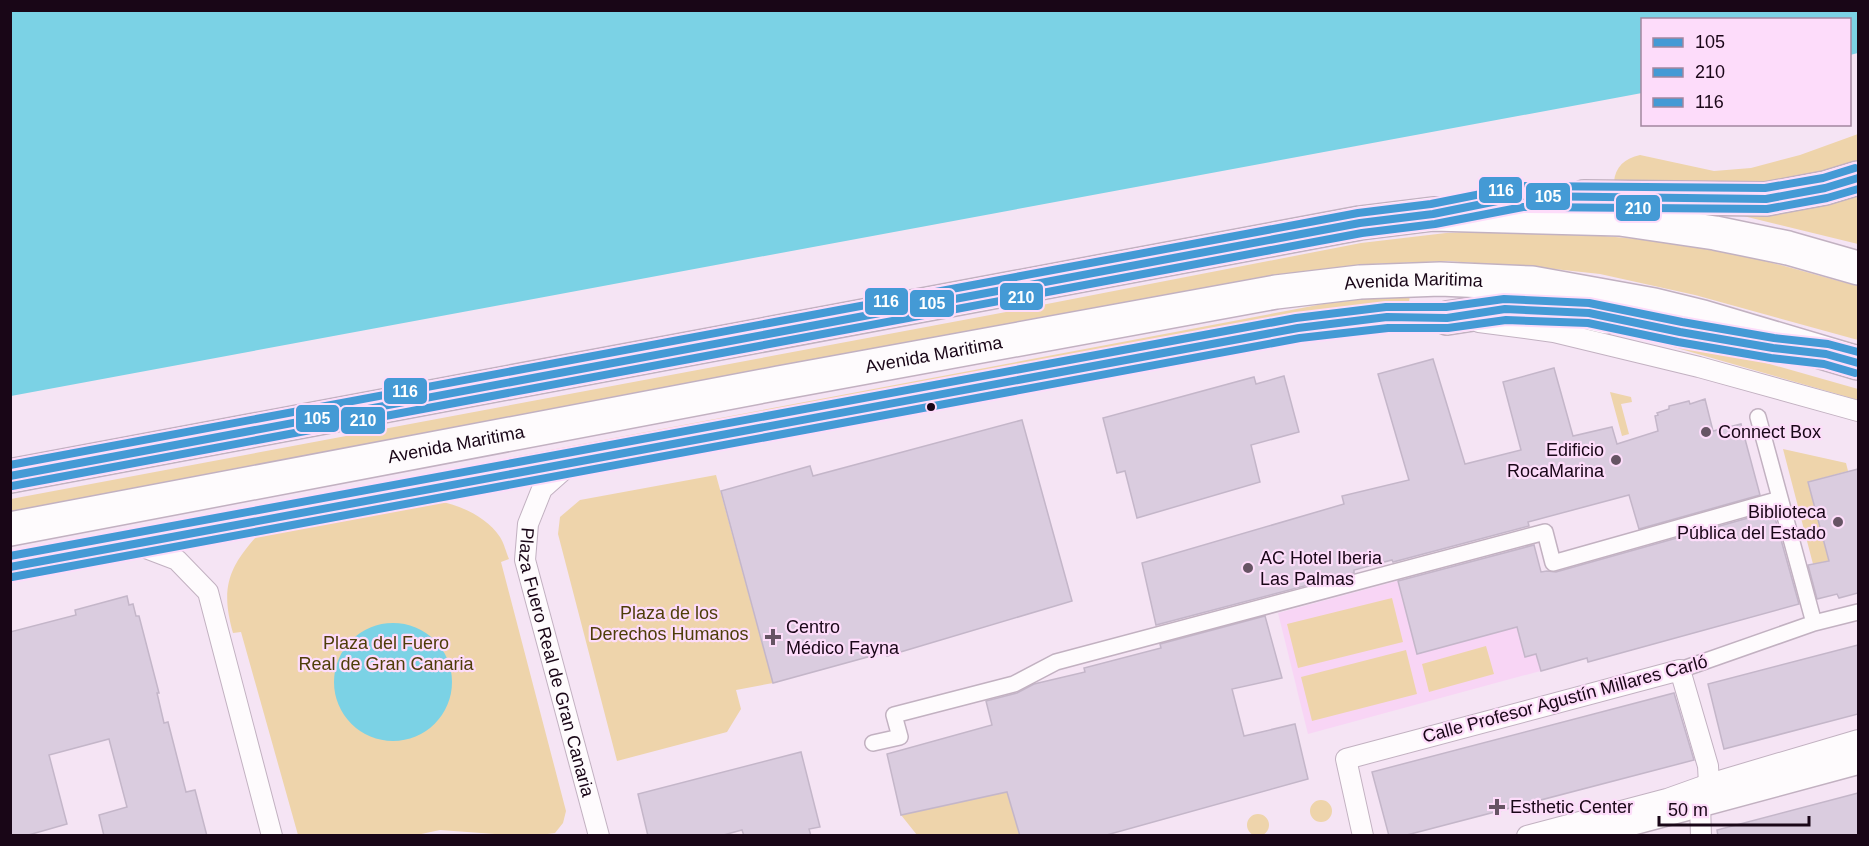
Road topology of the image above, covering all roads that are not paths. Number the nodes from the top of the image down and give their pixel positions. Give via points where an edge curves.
1 (1858, 178) edge
2 (1433, 214) junction
3 (1858, 268) edge
4 (1447, 318) junction
5 (1826, 354) junction
6 (1858, 363) edge
7 (1858, 411) edge
8 (1758, 417) dead end
9 (569, 465) junction
10 (10, 476) edge
11 (1780, 499) junction
12 (10, 529) edge
13 (135, 544) junction
14 (10, 567) edge
15 (1858, 612) edge
16 (1814, 623) junction
17 (1680, 670) junction
18 (1858, 740) edge
19 (873, 743) dead end
20 (1858, 762) edge
21 (1704, 794) junction
22 (272, 836) edge
23 (598, 836) edge
24 (1363, 836) edge
25 (1527, 836) edge
26 (1583, 836) edge
27 (1701, 836) edge

1 - 2 highway via 1766,199 1522,196
2 - 3 highway via 1620,219 1736,237
2 - 10 highway via 1360,223
4 - 5 highway via 1505,309 1589,313 1719,339
4 - 7 street via 1554,332
4 - 9 street via 1387,317 1298,328
5 - 6 highway, Avenida Maritima
5 - 12 highway, Avenida Maritima via 1654,305 1532,283 1440,279 1360,282 1264,294
8 - 11 street
9 - 13 street
9 - 23 street, Plaza Fuero Real de Gran Canaria via 542,489 528,524 525,560
11 - 16 street
11 - 19 street via 1553,563 1545,532 1056,662 1014,684 894,715 900,737
13 - 14 street
13 - 22 street via 177,560 208,592
15 - 16 street, Calle Profesor Agustín Millares Carló
16 - 17 street, Calle Profesor Agustín Millares Carló
17 - 21 street via 1708,766
17 - 24 street, Calle Profesor Agustín Millares Carló via 1346,759
18 - 21 street
20 - 21 street
21 - 25 street via 1667,799
21 - 26 street
21 - 27 street

